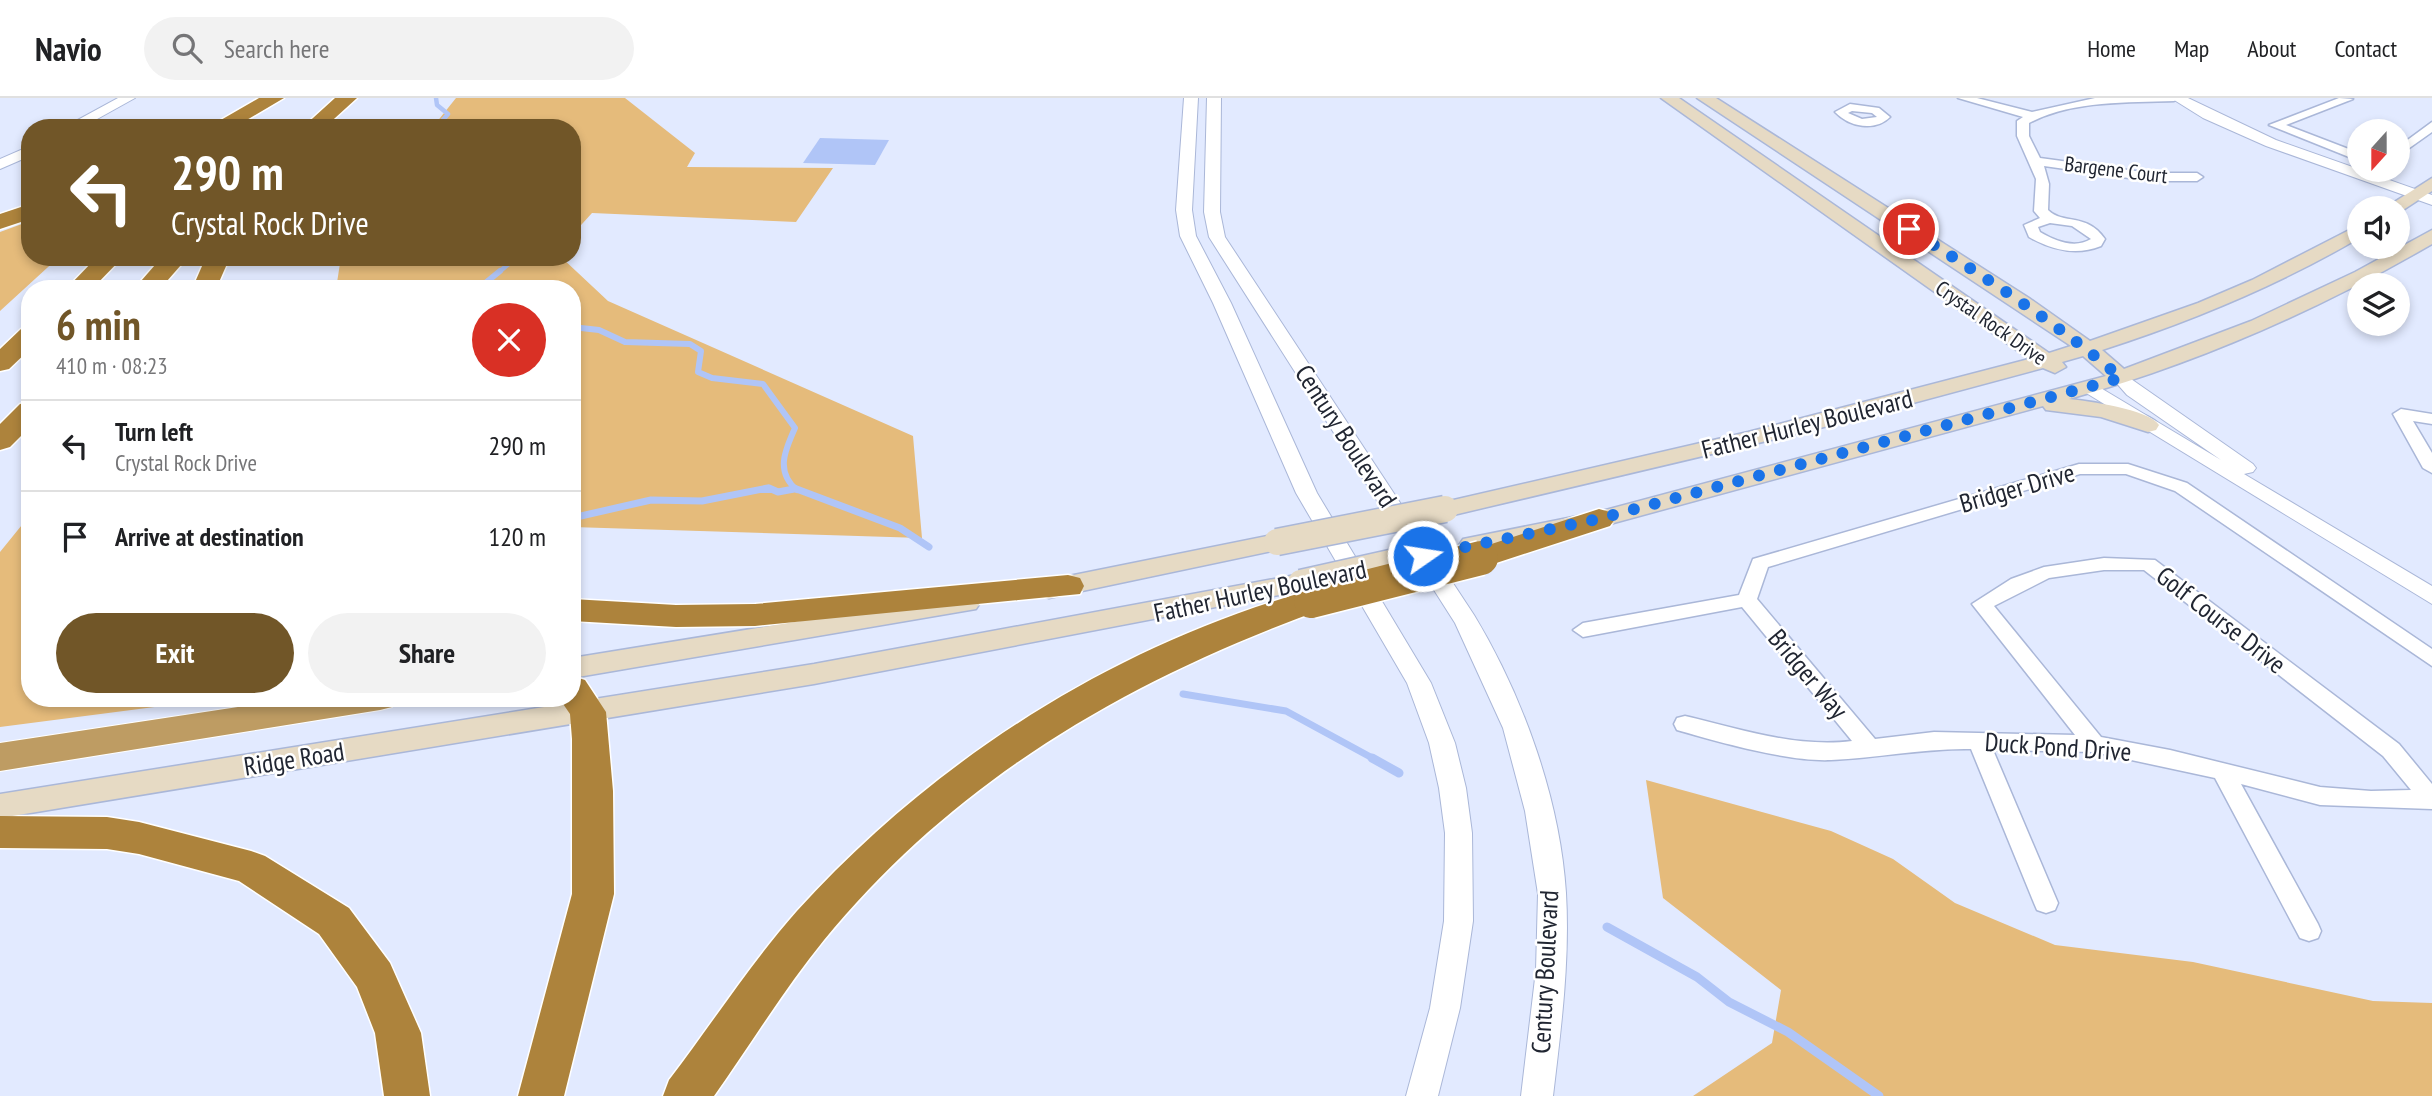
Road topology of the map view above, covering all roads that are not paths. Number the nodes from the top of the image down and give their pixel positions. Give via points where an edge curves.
1 (128, 98) edge
2 (274, 98) edge
3 (295, 98) edge
4 (348, 98) edge
5 (1191, 98) edge
6 (1214, 98) edge
7 (1669, 98) edge
8 (1705, 98) edge
9 (1964, 98) edge
10 (2176, 98) edge
11 (2347, 99) edge
12 (97, 113) junction
13 (2030, 115) junction
14 (81, 119) edge
15 (86, 119) edge
16 (234, 119) edge
17 (269, 119) edge
18 (323, 119) edge
19 (330, 119) edge
20 (2432, 126) edge
21 (21, 142) edge
22 (2410, 143) edge
23 (0, 150) edge
24 (2347, 152) edge
25 (21, 154) edge
26 (2035, 161) junction
27 (0, 165) edge
28 (2197, 177) dead end
29 (2432, 183) edge
30 (2423, 197) edge
31 (21, 214) edge
32 (2049, 219) dead end
33 (0, 222) edge
34 (2432, 236) edge
35 (2347, 238) edge
36 (102, 266) edge
37 (168, 266) edge
38 (87, 280) edge
39 (154, 280) edge
40 (21, 343) edge
41 (2087, 348) junction
42 (2046, 361) junction
43 (0, 363) edge
44 (2121, 378) junction
45 (2087, 388) junction
46 (2032, 404) junction
47 (21, 419) edge
48 (2432, 419) edge
49 (2148, 425) junction
50 (0, 441) edge
51 (2432, 468) edge
52 (1598, 519) joint
53 (1068, 586) junction
54 (1306, 592) junction
55 (2432, 595) edge
56 (1747, 600) junction
57 (581, 611) edge
58 (1583, 630) dead end
59 (2432, 659) edge
60 (581, 667) edge
61 (581, 700) edge
62 (581, 706) edge
63 (322, 707) edge
64 (542, 707) edge
65 (1685, 724) dead end
66 (1979, 741) junction
67 (2094, 744) junction
68 (1869, 747) junction
69 (0, 757) edge
70 (2224, 774) junction
71 (2430, 799) edge
72 (0, 806) edge
73 (0, 832) edge
74 (2046, 903) dead end
75 (2309, 931) dead end
76 (407, 1096) edge
77 (541, 1096) edge
78 (687, 1096) edge
79 (1422, 1096) edge
80 (1537, 1096) edge

1 - 12 street
2 - 16 highway
3 - 17 highway
4 - 18 highway
4 - 19 highway
5 - 79 street, Century Boulevard via 1184,211 1189,238 1319,516 1408,655 1430,705 1450,771 1459,845 1459,928 1447,1012
6 - 80 street, Century Boulevard via 1212,212 1217,237 1466,621 1519,730 1535,785 1552,892 1549,1003
7 - 42 main road, Crystal Rock Drive
8 - 41 main road, Crystal Rock Drive
9 - 13 street
10 - 13 street via 2068,103
10 - 30 street via 2272,145
11 - 24 street via 2275,125
12 - 14 street
12 - 15 street
13 - 26 street via 2022,121 2021,131
20 - 22 street
21 - 23 street
25 - 27 street
26 - 28 street, Bargene Court via 2150,177
26 - 32 street via 2042,177 2041,211
29 - 30 main road
31 - 33 highway
34 - 44 main road, Father Hurley Boulevard via 2258,326
35 - 41 main road, Father Hurley Boulevard via 2231,295
36 - 38 highway
37 - 39 highway
40 - 43 highway
41 - 42 main road, Father Hurley Boulevard
41 - 44 main road, Crystal Rock Drive
42 - 45 main road, Crystal Rock Drive
42 - 53 main road, Father Hurley Boulevard, bridge via 1658,461
44 - 45 main road, Father Hurley Boulevard
44 - 55 street, Crystal Rock Drive
45 - 46 main road, Father Hurley Boulevard
45 - 49 street, Crystal Rock Drive
46 - 49 main road via 2081,405
46 - 52 main road, Father Hurley Boulevard
47 - 50 highway
48 - 51 street via 2401,414
49 - 55 street, Crystal Rock Drive
52 - 54 highway, bridge
53 - 57 highway via 755,615
53 - 60 main road, Father Hurley Boulevard
54 - 61 main road, Father Hurley Boulevard
54 - 78 highway via 1088,695 1007,747 936,802 810,925
56 - 58 street
56 - 59 street, Bridger Drive via 1760,563 2079,469 2128,469 2182,487
56 - 68 street, Bridger Way
62 - 77 highway via 594,791 593,894
63 - 69 highway, Ridge Road
64 - 72 main road, Ridge Road
65 - 68 street, Duck Pond Drive via 1793,749 1830,752
66 - 67 street, Duck Pond Drive
66 - 68 street, Duck Pond Drive
66 - 74 street
67 - 70 street, Duck Pond Drive
67 - 71 street, Golf Course Drive via 1982,604 2029,578 2066,569 2105,563 2148,564 2391,750
70 - 71 street, Duck Pond Drive via 2320,796
70 - 75 street
73 - 76 highway via 107,833 176,848 251,868 334,921 380,989 398,1033

